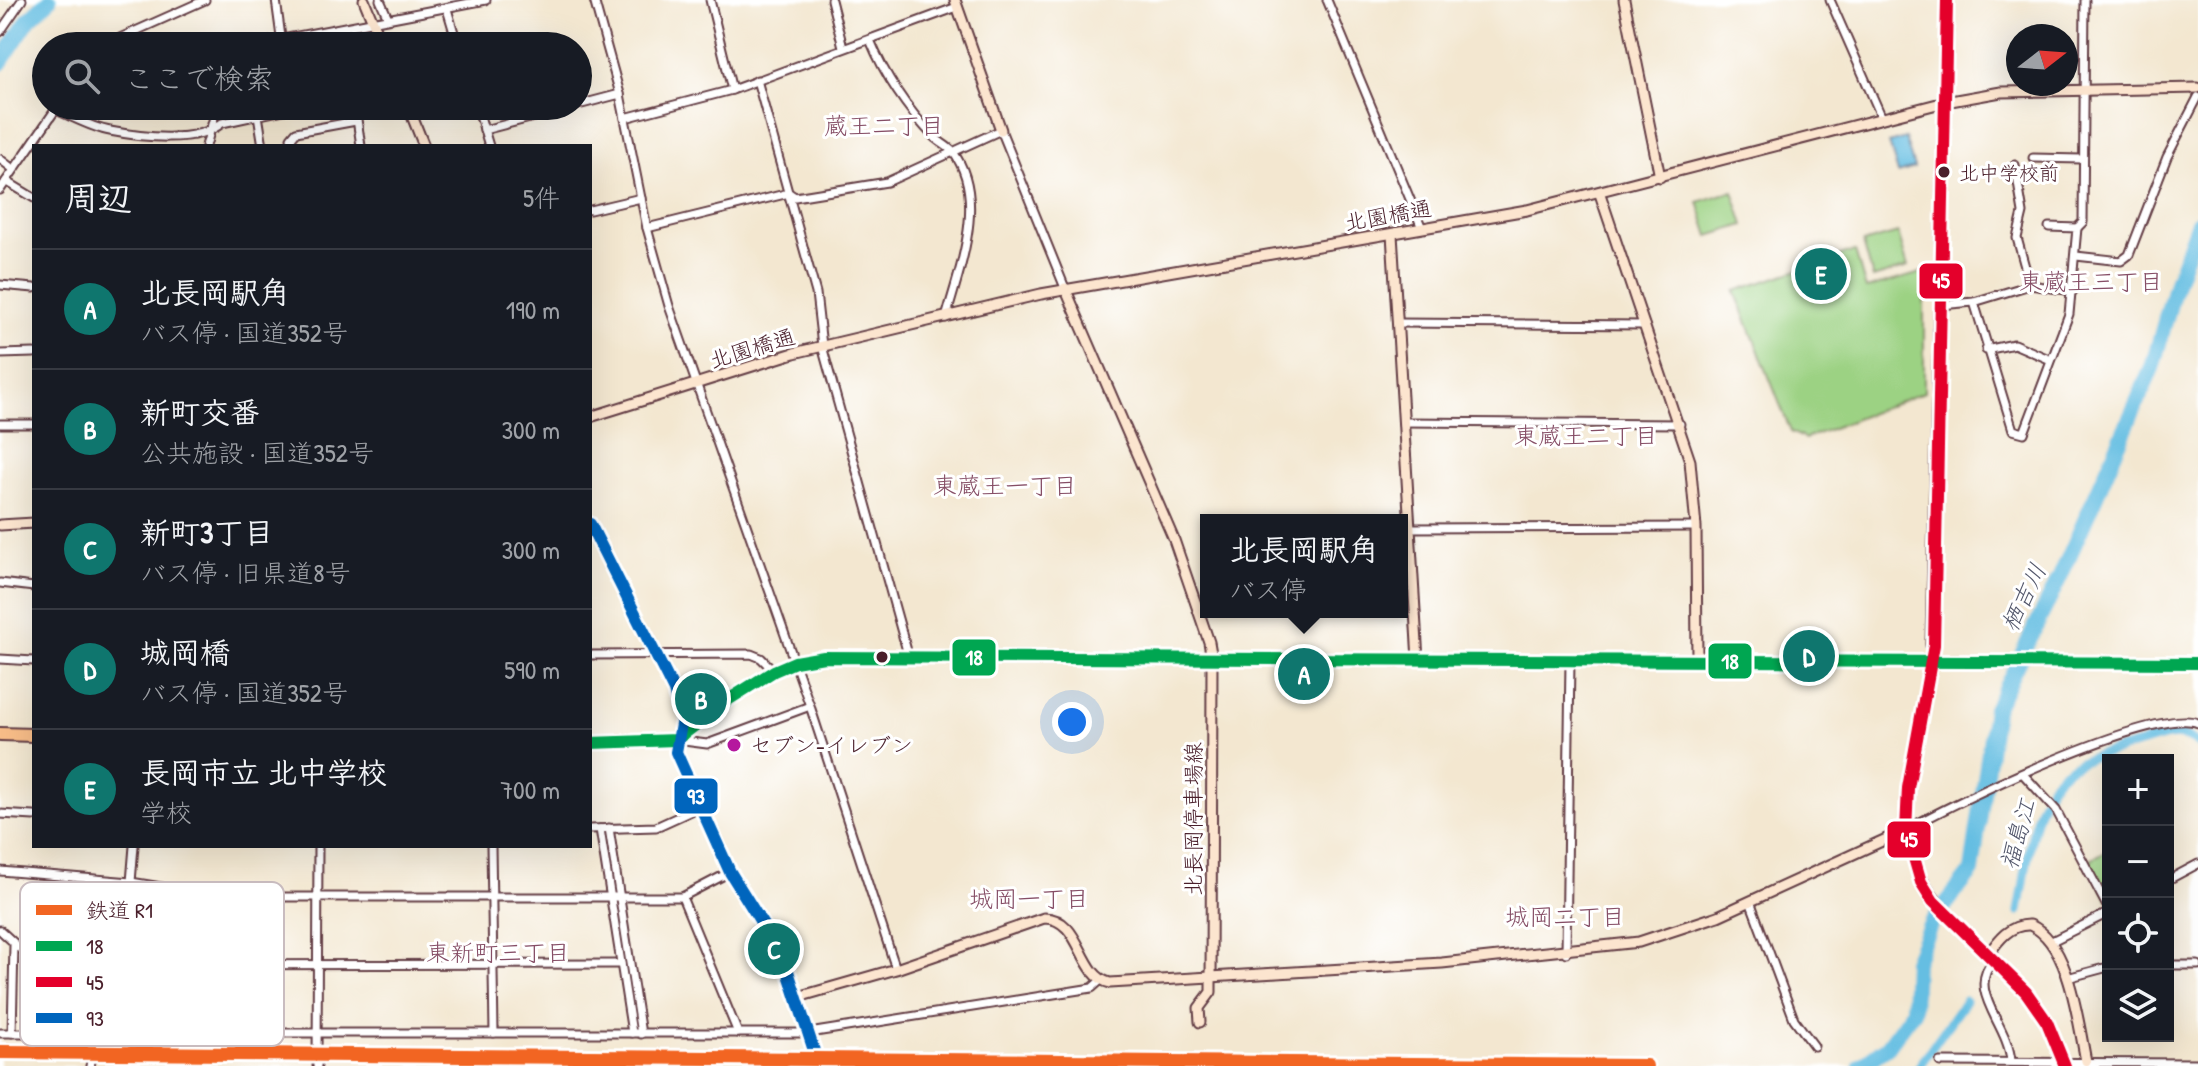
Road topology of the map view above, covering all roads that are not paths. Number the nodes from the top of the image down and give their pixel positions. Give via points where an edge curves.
1 (22, 0) edge
2 (205, 0) edge
3 (276, 0) edge
4 (364, 0) edge
5 (380, 0) edge
6 (486, 0) edge
7 (594, 0) edge
8 (710, 0) edge
9 (831, 0) edge
10 (1327, 0) edge
11 (1624, 0) edge
12 (1830, 0) edge
13 (1947, 0) edge
14 (2085, 0) edge
15 (956, 4) edge
16 (447, 9) junction
17 (388, 18) junction
18 (373, 21) junction
19 (0, 32) edge
20 (133, 32) edge
21 (280, 32) edge
22 (310, 32) edge
23 (377, 32) edge
24 (454, 32) edge
25 (870, 40) junction
26 (843, 47) junction
27 (757, 80) junction
28 (2198, 88) edge
29 (732, 90) junction
30 (2083, 90) junction
31 (620, 94) junction
32 (2198, 97) edge
33 (592, 102) edge
34 (1945, 102) junction
35 (625, 118) junction
36 (1882, 118) junction
37 (48, 120) edge
38 (84, 120) edge
39 (214, 120) edge
40 (236, 120) edge
41 (259, 120) edge
42 (414, 120) edge
43 (481, 120) edge
44 (523, 120) edge
45 (356, 121) joint
46 (484, 130) junction
47 (1001, 130) junction
48 (212, 131) junction
49 (160, 135) junction
50 (159, 144) edge
51 (207, 144) edge
52 (263, 144) edge
53 (292, 144) edge
54 (361, 144) edge
55 (423, 144) edge
56 (488, 144) edge
57 (953, 152) junction
58 (2033, 158) dead end
59 (0, 159) edge
60 (2082, 159) junction
61 (2015, 165) dead end
62 (13, 169) junction
63 (1660, 177) junction
64 (6, 181) junction
65 (0, 190) edge
66 (789, 193) junction
67 (1600, 194) junction
68 (32, 197) edge
69 (641, 198) junction
70 (592, 210) edge
71 (2049, 227) dead end
72 (647, 228) junction
73 (1422, 228) junction
74 (2077, 228) junction
75 (1392, 234) junction
76 (2076, 256) junction
77 (0, 285) edge
78 (2030, 285) junction
79 (32, 288) edge
80 (1065, 288) junction
81 (2073, 291) junction
82 (1974, 302) junction
83 (1940, 305) junction
84 (946, 318) junction
85 (1398, 323) junction
86 (1645, 325) junction
87 (822, 346) junction
88 (1986, 350) junction
89 (32, 353) edge
90 (0, 354) edge
91 (2051, 360) junction
92 (695, 384) junction
93 (592, 416) edge
94 (1404, 422) junction
95 (0, 424) edge
96 (32, 424) edge
97 (1680, 424) junction
98 (32, 523) edge
99 (0, 525) edge
100 (1696, 527) junction
101 (592, 528) edge
102 (1409, 528) junction
103 (0, 583) edge
104 (32, 587) edge
105 (656, 652) junction
106 (592, 655) edge
107 (0, 659) edge
108 (909, 659) junction
109 (1212, 659) junction
110 (1418, 660) junction
111 (1697, 660) junction
112 (32, 661) edge
113 (1570, 661) junction
114 (795, 662) junction
115 (1932, 662) junction
116 (2198, 663) edge
117 (774, 671) junction
118 (810, 706) junction
119 (2198, 723) edge
120 (0, 734) edge
121 (32, 735) edge
122 (676, 740) junction
123 (592, 743) edge
124 (2023, 774) junction
125 (700, 807) junction
126 (0, 814) edge
127 (32, 816) edge
128 (604, 828) junction
129 (592, 829) edge
130 (1906, 830) junction
131 (134, 848) edge
132 (318, 848) edge
133 (491, 848) edge
134 (2198, 864) edge
135 (0, 871) edge
136 (730, 872) junction
137 (2174, 877) edge
138 (131, 882) joint
139 (284, 897) edge
140 (319, 897) junction
141 (491, 897) junction
142 (615, 897) junction
143 (682, 897) junction
144 (2102, 899) edge
145 (1750, 901) junction
146 (2102, 913) edge
147 (0, 930) edge
148 (2050, 942) junction
149 (14, 945) junction
150 (20, 950) edge
151 (1566, 953) junction
152 (1991, 957) junction
153 (621, 964) junction
154 (494, 965) junction
155 (2174, 965) edge
156 (2198, 965) edge
157 (284, 966) edge
158 (318, 966) junction
159 (896, 969) junction
160 (2102, 969) edge
161 (2067, 978) junction
162 (1210, 979) junction
163 (1101, 980) junction
164 (798, 997) junction
165 (1200, 1022) dead end
166 (0, 1033) edge
167 (12, 1033) junction
168 (20, 1033) edge
169 (284, 1033) edge
170 (318, 1033) junction
171 (494, 1033) junction
172 (637, 1033) junction
173 (738, 1033) junction
174 (809, 1033) junction
175 (95, 1046) edge
176 (1814, 1046) dead end
177 (2011, 1061) junction
178 (2086, 1061) junction
179 (1940, 1062) dead end
180 (2198, 1063) edge
181 (90, 1066) edge
182 (317, 1066) edge
183 (819, 1066) edge
184 (2065, 1066) edge

1 - 19 street
2 - 20 street
3 - 21 street
4 - 18 street
5 - 17 street
6 - 16 street
7 - 31 street
8 - 29 street
9 - 26 street
10 - 73 street
11 - 63 street
12 - 36 street
13 - 34 highway
14 - 30 street
15 - 25 street
15 - 47 street
16 - 17 street
16 - 24 street
17 - 18 street
18 - 22 street
18 - 23 street
25 - 26 street
25 - 57 street via 884,75 935,138
26 - 27 street
27 - 29 street
27 - 66 street
28 - 30 street, 北園橋通
29 - 35 street
30 - 34 street, 北園橋通 via 2001,92
30 - 60 street
31 - 33 street
31 - 35 street
32 - 76 street via 2167,157 2129,255 2121,261
34 - 36 street, 北園橋通
34 - 83 highway
35 - 69 street
36 - 63 street, 北園橋通
37 - 62 street
38 - 49 street via 108,131
39 - 48 street
40 - 48 street
41 - 52 street
42 - 55 street
43 - 46 street
44 - 46 street
45 - 53 street via 296,132
45 - 54 street
46 - 56 street
47 - 57 street
47 - 80 street
48 - 49 street
48 - 51 street
49 - 50 street
57 - 66 street via 887,182 795,197
57 - 84 street via 969,195 962,270
58 - 60 street
59 - 62 street
60 - 74 street via 2083,222
61 - 78 street via 2023,213 2017,238
62 - 64 street
63 - 67 street, 北園橋通
64 - 65 street
64 - 68 street
66 - 72 street
66 - 87 street via 816,293
67 - 73 street, 北園橋通
67 - 86 street
69 - 70 street
69 - 72 street
71 - 74 street
72 - 92 street
73 - 75 street, 北園橋通
74 - 76 street
75 - 80 street, 北園橋通
75 - 85 street
76 - 81 street
77 - 79 street
78 - 81 street
78 - 82 street
80 - 84 street, 北園橋通
80 - 109 street, 北長岡停車場線 via 1174,540
81 - 91 street via 2067,324
82 - 83 street
82 - 88 street
83 - 115 highway
84 - 87 street, 北園橋通
85 - 86 street
85 - 94 street
86 - 97 street
87 - 92 street, 北園橋通
87 - 108 street
88 - 91 street via 2014,344
88 - 91 street via 2015,433 2024,433
89 - 90 street
92 - 93 street, 北園橋通
92 - 114 street
94 - 97 street
94 - 102 street
95 - 96 street
97 - 100 street via 1694,485
98 - 99 street
100 - 102 street
100 - 111 street
101 - 105 street
102 - 110 street
103 - 104 street
105 - 106 street
105 - 117 street via 751,654
105 - 122 street via 682,719
107 - 112 street
108 - 109 highway
108 - 114 highway via 824,657
109 - 110 highway
109 - 162 street, 北長岡停車場線
110 - 113 highway
111 - 113 highway
111 - 115 highway
113 - 151 street
114 - 117 highway
114 - 118 street
115 - 116 street
115 - 130 main road via 1908,788
117 - 122 highway
118 - 122 street via 707,744
118 - 159 street
119 - 124 street via 2182,719 2111,738
120 - 121 highway
122 - 123 highway
122 - 125 street via 676,752
124 - 130 street
124 - 144 street via 2052,807
125 - 128 street via 656,827
125 - 136 street
126 - 127 street
128 - 129 street
128 - 142 street
130 - 145 street
130 - 152 main road via 1921,882 1941,910
131 - 138 street
132 - 140 street
133 - 141 street
134 - 137 street
135 - 138 street
136 - 143 street
136 - 164 street via 778,945
139 - 140 street
140 - 141 street
140 - 158 street
141 - 142 street
141 - 154 street
142 - 143 street
142 - 153 street
142 - 172 street
143 - 173 street
145 - 151 street via 1639,942
145 - 176 street via 1794,1019
146 - 148 street
147 - 149 street
148 - 152 street via 2036,928 2023,925 2005,934
148 - 161 street
149 - 150 street
149 - 167 street
151 - 162 street
152 - 177 street via 1982,987 2003,1027
152 - 184 main road, bridge via 2039,1010
153 - 154 street
153 - 172 street
154 - 158 street
154 - 171 street
155 - 156 street
157 - 158 street
158 - 170 street
159 - 163 street via 1048,918 1067,929
159 - 164 street
160 - 161 street
161 - 178 street
162 - 163 street
162 - 165 street, 北長岡停車場線 via 1211,992 1199,1008
163 - 174 street via 1092,988
164 - 174 street
166 - 167 street
167 - 168 street
169 - 170 street
170 - 171 street
170 - 182 street
171 - 172 street
172 - 173 street
173 - 174 street
174 - 183 street
175 - 181 street
177 - 178 street
177 - 179 street
178 - 180 street

